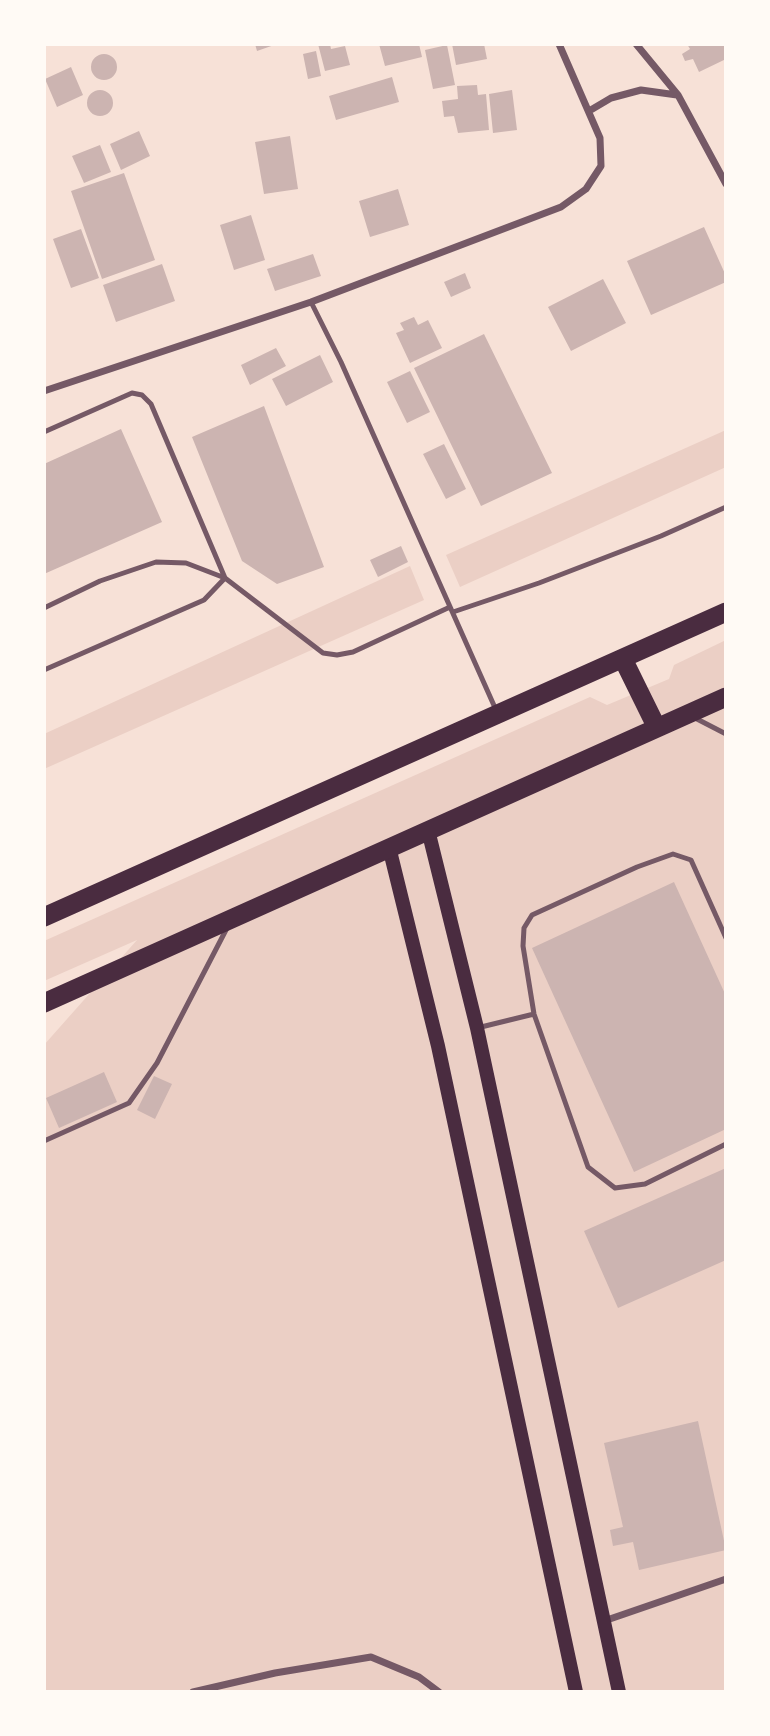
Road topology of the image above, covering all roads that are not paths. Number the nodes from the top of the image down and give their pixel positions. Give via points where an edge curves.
1 (559, 44) edge
2 (636, 44) edge
3 (678, 95) junction
4 (589, 111) junction
5 (726, 184) edge
6 (311, 302) junction
7 (44, 391) edge
8 (44, 432) edge
9 (726, 507) edge
10 (225, 578) junction
11 (44, 608) edge
12 (452, 610) junction
13 (726, 612) edge
14 (623, 659) junction
15 (44, 670) edge
16 (726, 697) edge
17 (687, 714) junction
18 (498, 715) junction
19 (656, 726) junction
20 (726, 734) edge
21 (428, 830) junction
22 (389, 847) junction
23 (44, 917) edge
24 (233, 918) junction
25 (726, 938) edge
26 (44, 1003) edge
27 (534, 1014) junction
28 (477, 1028) junction
29 (44, 1141) edge
30 (726, 1144) edge
31 (726, 1579) edge
32 (603, 1621) junction
33 (193, 1692) edge
34 (439, 1692) edge
35 (576, 1692) edge
36 (619, 1692) edge

1 - 4 street
2 - 3 street
3 - 4 street via 641,90 611,98
3 - 5 street
4 - 6 street via 600,138 601,166 586,189 561,207
6 - 7 street
6 - 12 lane
8 - 10 lane via 132,393 142,395 151,404
9 - 12 lane via 539,583
10 - 11 lane via 186,563 156,562 100,581
10 - 12 lane via 323,653 337,655
10 - 15 lane via 204,600
12 - 18 lane
13 - 14 highway
14 - 18 highway
14 - 19 highway
16 - 17 highway
17 - 19 highway
17 - 20 lane
18 - 23 highway
19 - 21 highway
21 - 22 highway
21 - 28 main road
22 - 24 highway
22 - 35 main road via 438,1046
24 - 26 highway
24 - 29 lane via 156,1063 129,1103
25 - 27 lane via 691,860 673,854 637,867 532,915 524,928 523,946
27 - 28 lane
27 - 30 lane via 588,1167 615,1188 645,1184
28 - 32 main road
31 - 32 street
32 - 36 main road
33 - 34 street via 371,1657 419,1676

